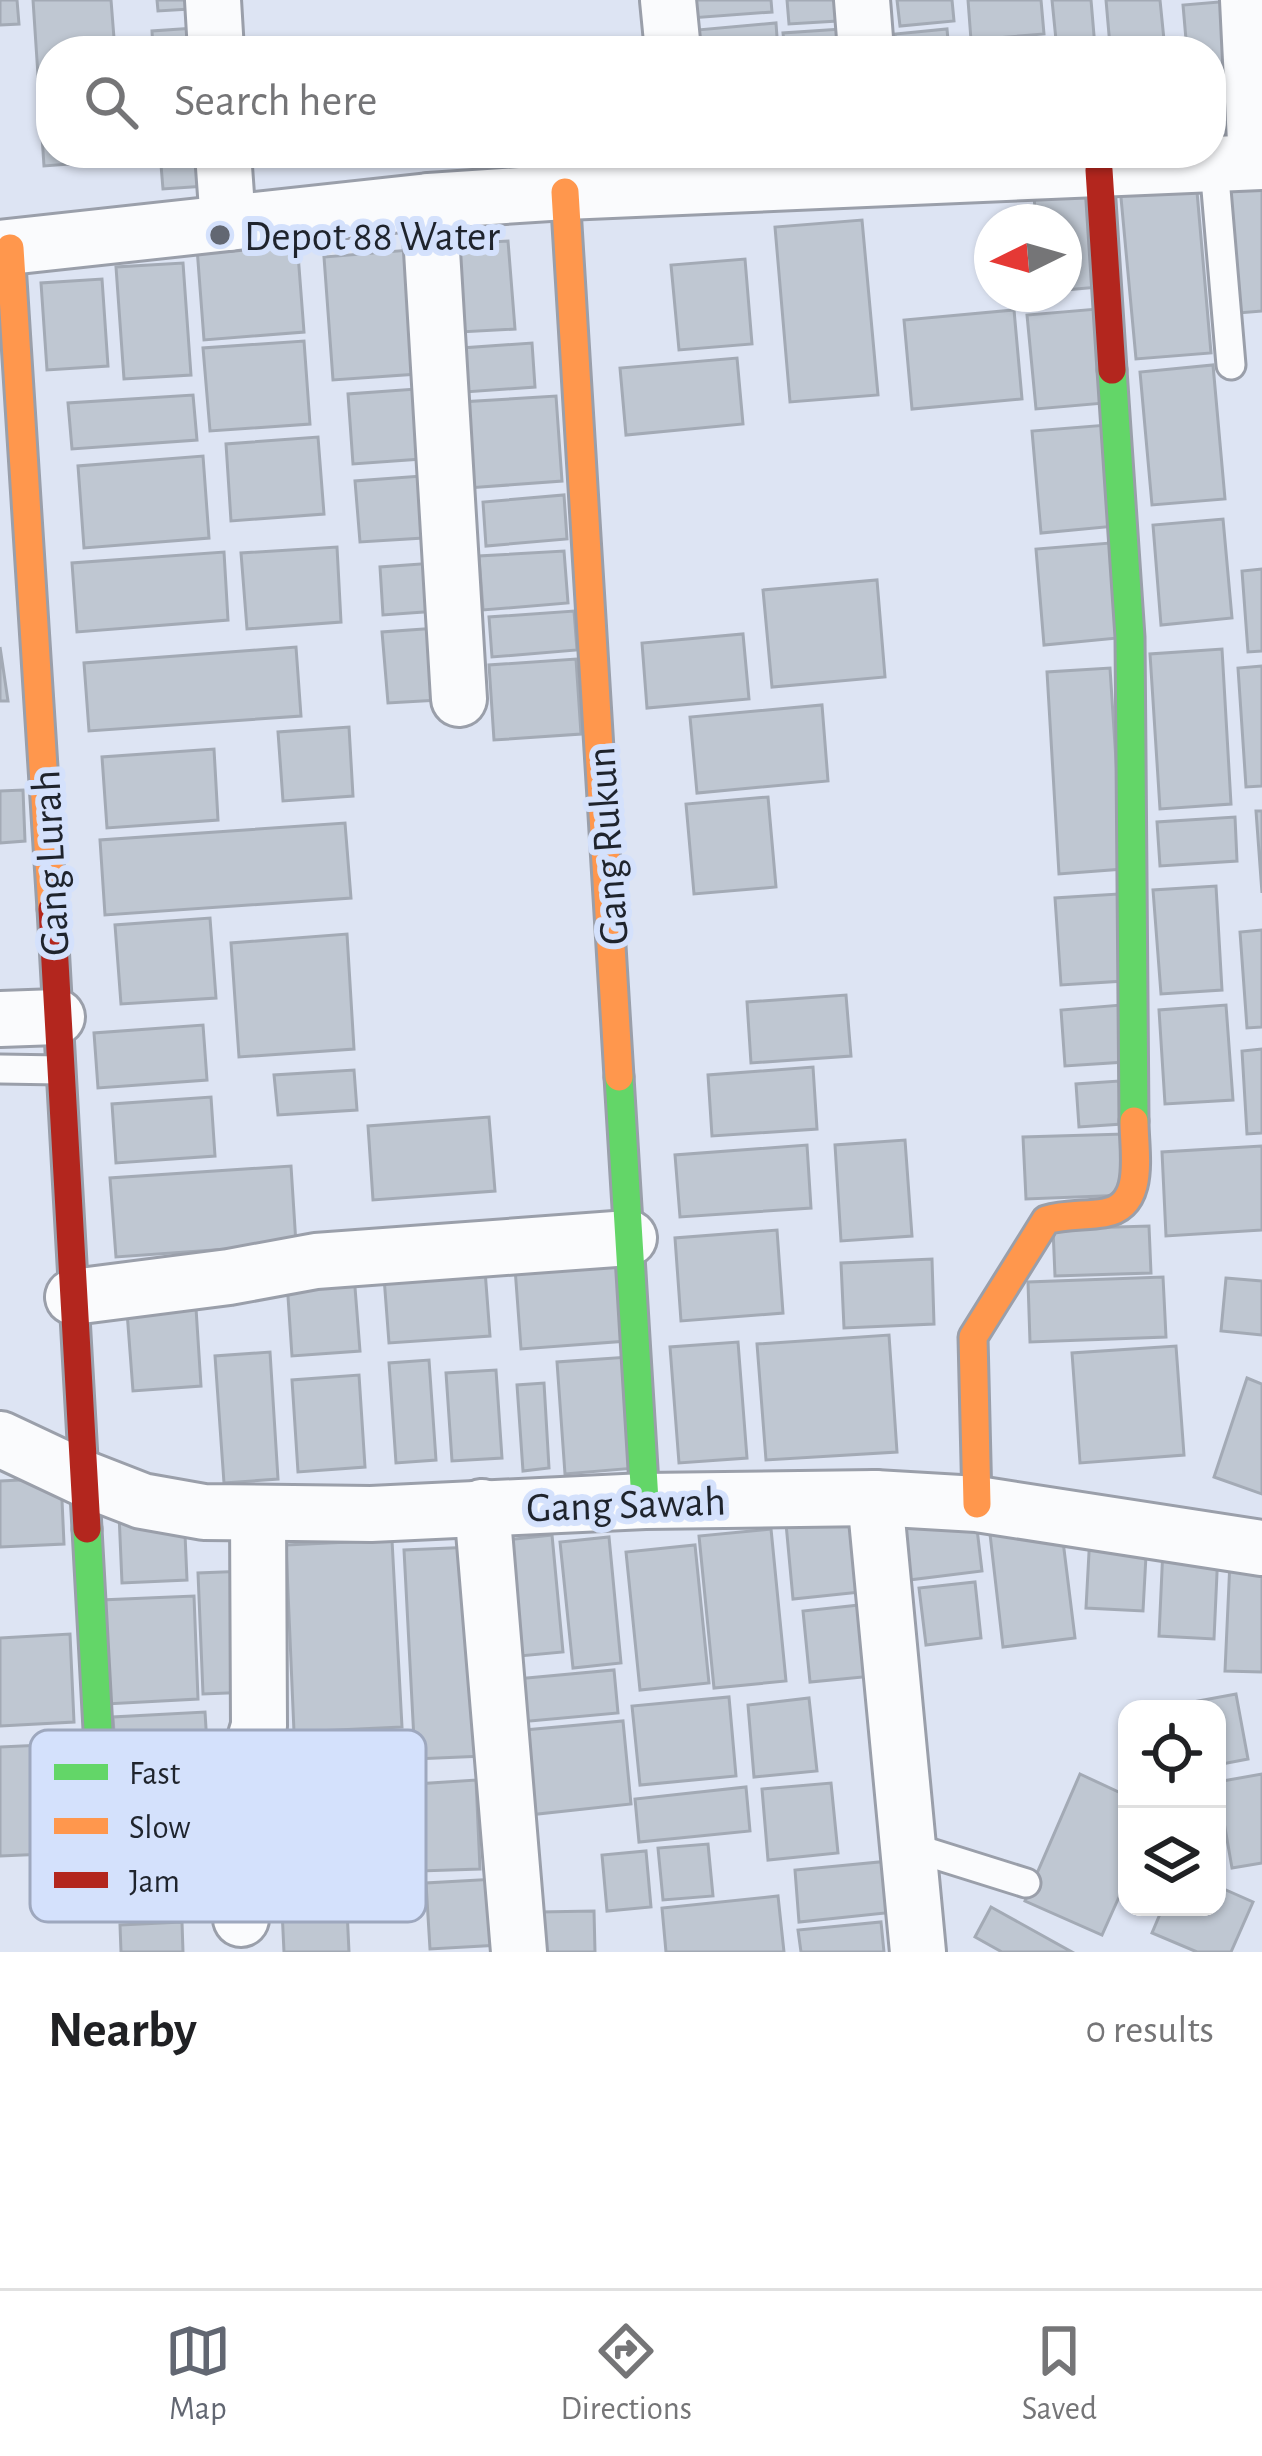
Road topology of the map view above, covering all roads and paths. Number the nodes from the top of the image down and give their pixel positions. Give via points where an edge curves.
1 (213, 0) edge
2 (668, 0) edge
3 (862, 0) edge
4 (1248, 0) edge
5 (215, 36) edge
6 (672, 36) edge
7 (865, 36) edge
8 (1244, 164) edge
9 (224, 168) edge
10 (760, 168) edge
11 (1010, 168) edge
12 (1148, 168) edge
13 (684, 170) edge
14 (1100, 170) junction
15 (565, 192) junction
16 (429, 202) junction
17 (228, 223) junction
18 (5, 248) edge
19 (1231, 365) dead end
20 (459, 699) dead end
21 (57, 1017) junction
22 (0, 1018) edge
23 (0, 1069) edge
24 (60, 1070) junction
25 (629, 1238) junction
26 (74, 1297) junction
27 (0, 1439) edge
28 (83, 1478) junction
29 (875, 1498) junction
30 (645, 1501) junction
31 (977, 1504) junction
32 (482, 1508) junction
33 (257, 1513) junction
34 (1262, 1548) edge
35 (98, 1730) edge
36 (258, 1730) edge
37 (908, 1846) junction
38 (1026, 1883) dead end
39 (519, 1952) edge
40 (918, 1952) edge

1 - 5 street
2 - 6 street
3 - 7 street
4 - 8 street
8 - 19 lane
9 - 17 street
10 - 13 street
11 - 14 street
12 - 14 street
13 - 15 street
14 - 31 street via 1130,638 1134,1185 1120,1210 1046,1220 974,1332
15 - 16 street
15 - 25 street, Gang Rukun
16 - 17 street
16 - 20 street
17 - 18 street
18 - 21 street, Gang Lurah
21 - 22 street
21 - 24 street, Gang Lurah
23 - 24 lane
24 - 26 street, Gang Lurah
25 - 26 street via 316,1261
25 - 30 street, Gang Rukun
26 - 28 street, Gang Lurah
27 - 28 street, Gang Sawah
28 - 33 street, Gang Sawah via 142,1501
28 - 35 street, Gang Lurah
29 - 30 street, Gang Sawah
29 - 31 street, Gang Sawah
29 - 37 street
30 - 32 street, Gang Sawah
31 - 34 street, Gang Sawah
32 - 33 street, Gang Sawah
32 - 39 street
33 - 36 street
37 - 38 lane
37 - 40 street

